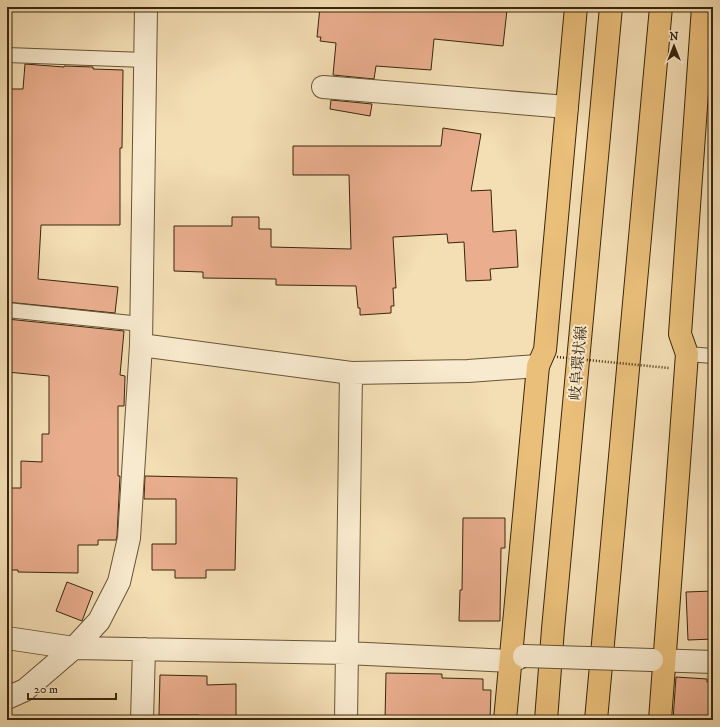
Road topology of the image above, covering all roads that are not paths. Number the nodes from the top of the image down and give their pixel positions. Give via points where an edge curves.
1 (146, 7) edge
2 (576, 7) edge
3 (611, 7) edge
4 (661, 7) edge
5 (703, 7) edge
6 (7, 55) edge
7 (145, 60) junction
8 (323, 86) dead end
9 (567, 107) junction
10 (7, 310) edge
11 (140, 334) junction
12 (688, 354) junction
13 (713, 356) edge
14 (547, 362) junction
15 (351, 373) junction
16 (7, 638) edge
17 (74, 648) junction
18 (144, 649) junction
19 (347, 653) junction
20 (518, 659) junction
21 (659, 660) junction
22 (713, 662) edge
23 (7, 698) edge
24 (142, 720) edge
25 (346, 720) edge
26 (505, 720) edge
27 (546, 720) edge
28 (596, 720) edge
29 (660, 720) edge

1 - 7 street
2 - 9 main road
3 - 27 main road, 岐阜環状線
4 - 28 main road
5 - 12 main road via 680,334
6 - 7 lane
7 - 11 street
8 - 9 street
9 - 14 main road
10 - 11 lane
11 - 15 street
11 - 17 street via 129,538 119,582 99,622
12 - 13 lane
12 - 21 main road
14 - 15 street via 468,371
14 - 20 main road
15 - 19 street
16 - 17 street
17 - 18 street
17 - 23 street via 25,690
18 - 19 street
18 - 24 street
19 - 20 street
19 - 25 street
20 - 21 street, bridge
20 - 26 main road
21 - 22 street
21 - 29 main road

